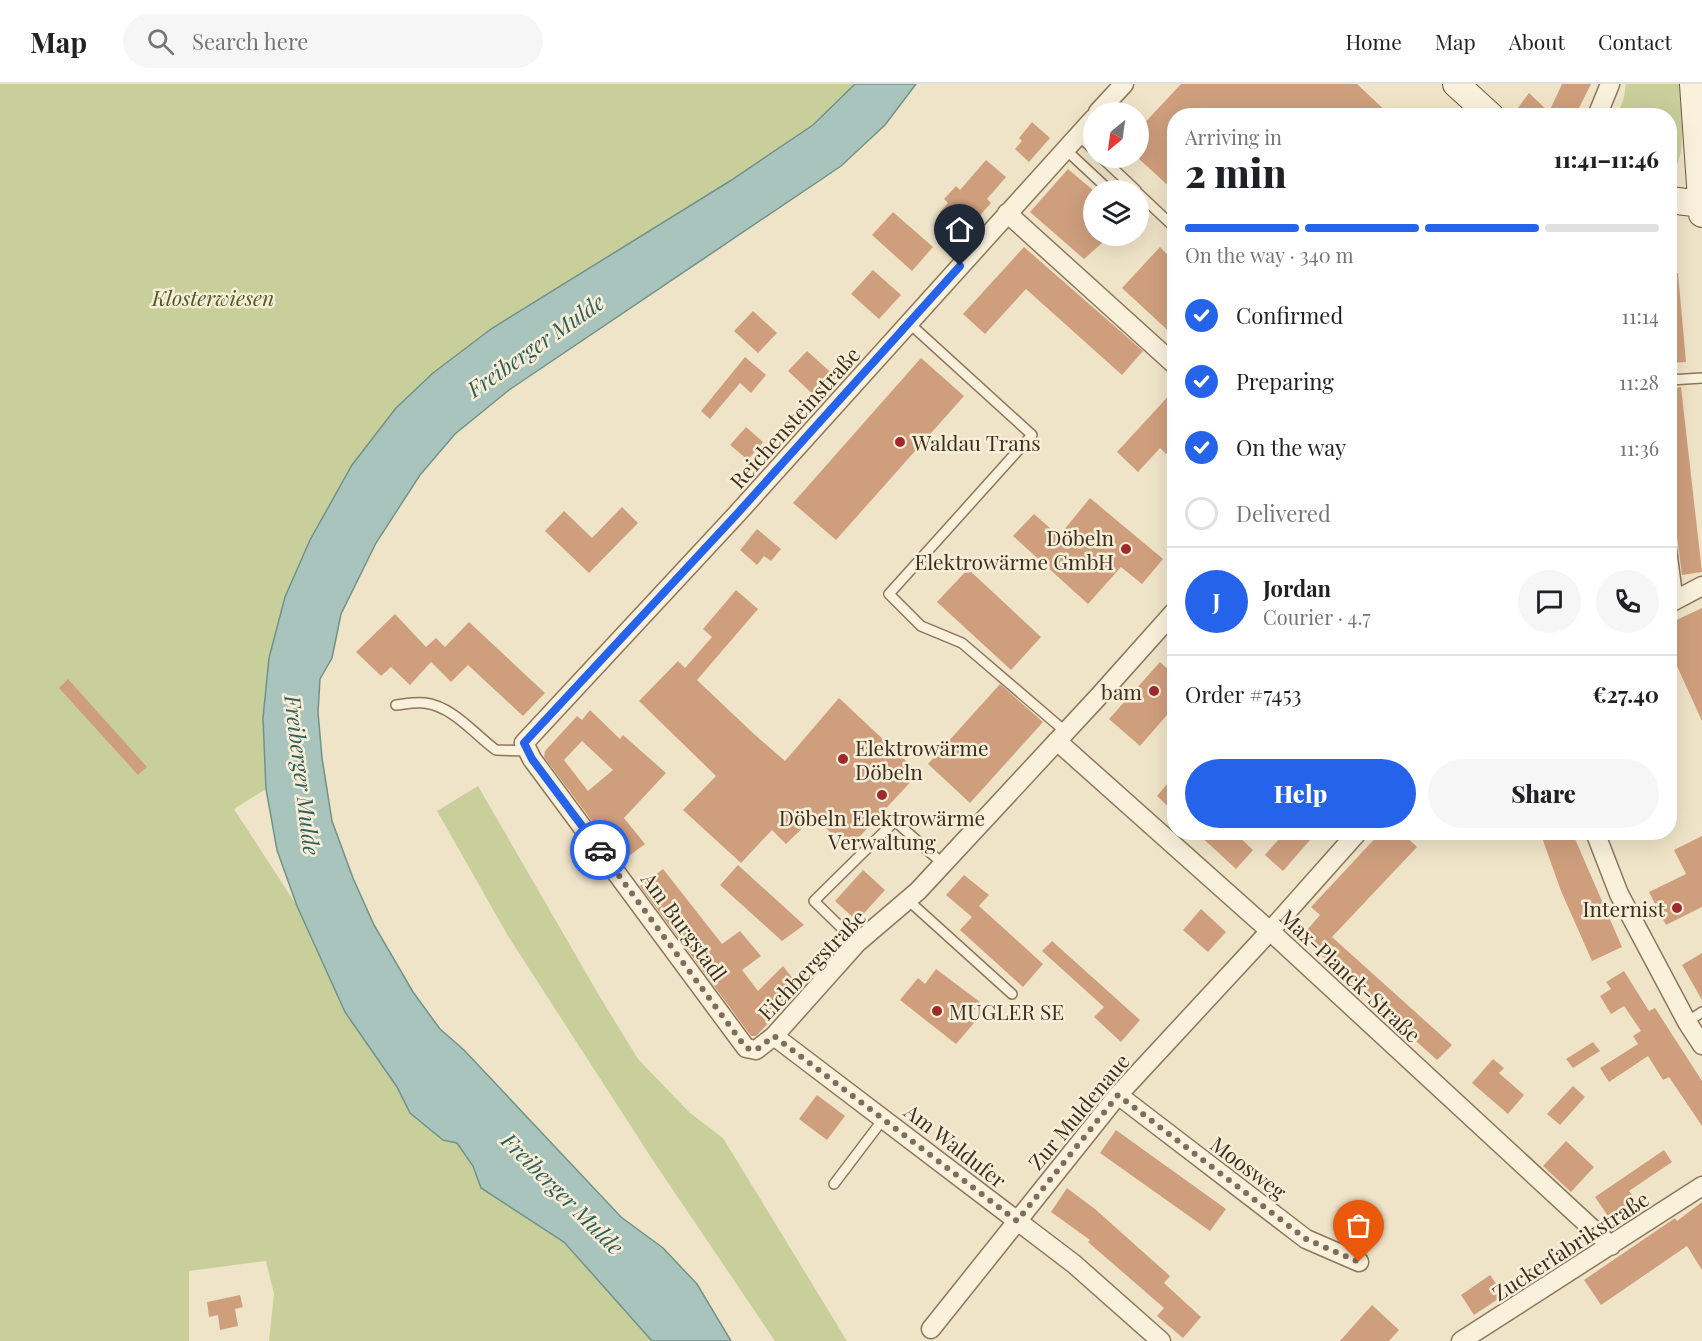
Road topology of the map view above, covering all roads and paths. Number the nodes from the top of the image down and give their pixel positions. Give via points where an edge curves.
1 (1124, 84) edge
2 (1456, 84) edge
3 (1610, 84) edge
4 (1693, 84) edge
5 (1107, 102) edge
6 (1482, 108) edge
7 (1600, 108) edge
8 (1083, 130) edge
9 (1078, 135) junction
10 (1083, 140) edge
11 (1065, 149) junction
12 (1112, 168) edge
13 (1098, 180) edge
14 (1125, 180) edge
15 (1677, 202) edge
16 (1149, 203) edge
17 (1702, 209) edge
18 (1007, 213) junction
19 (1167, 220) edge
20 (909, 323) junction
21 (1167, 358) edge
22 (1702, 378) edge
23 (1677, 380) edge
24 (1702, 586) edge
25 (1677, 598) edge
26 (1167, 620) edge
27 (396, 705) dead end
28 (1061, 736) junction
29 (526, 747) junction
30 (1167, 835) edge
31 (1172, 840) edge
32 (1351, 840) edge
33 (1598, 840) edge
34 (944, 864) junction
35 (909, 901) junction
36 (1270, 931) junction
37 (857, 943) junction
38 (1012, 994) dead end
39 (1695, 1017) edge
40 (774, 1036) junction
41 (1702, 1045) edge
42 (746, 1048) joint
43 (1118, 1095) junction
44 (884, 1118) junction
45 (834, 1184) dead end
46 (1702, 1186) edge
47 (1017, 1221) junction
48 (1611, 1246) junction
49 (1359, 1262) dead end
50 (931, 1329) dead end
51 (1161, 1341) edge
52 (1461, 1341) edge

1 - 5 street
2 - 6 main road
3 - 7 street
4 - 17 main road
8 - 9 street, Reichensteinstraße
9 - 10 lane
9 - 11 street, Reichensteinstraße
11 - 13 lane
11 - 18 street, Reichensteinstraße
12 - 14 lane
15 - 17 main road
16 - 19 lane
18 - 20 street, Reichensteinstraße
18 - 21 street
20 - 28 lane via 1032,435 889,594 921,626 962,643
20 - 29 street, Reichensteinstraße
22 - 23 lane
24 - 25 street
26 - 28 street, Eichbergstraße
27 - 29 lane via 424,703 438,707 473,729 496,750
28 - 30 street, Max-Planck-Straße
28 - 34 street, Eichbergstraße
29 - 42 street, Am Burgstadl
31 - 36 street, Max-Planck-Straße
32 - 36 street, Zur Muldenaue
33 - 39 street via 1619,894
34 - 35 street, Eichbergstraße
34 - 37 lane via 895,821 814,901
35 - 37 street, Eichbergstraße
35 - 38 lane
36 - 43 street, Zur Muldenaue
36 - 48 street, Max-Planck-Straße
37 - 40 street, Eichbergstraße
39 - 41 street
40 - 42 street, Eichbergstraße via 756,1050
40 - 44 street, Am Waldufer
43 - 47 street, Zur Muldenaue
43 - 49 street, Moosweg via 1306,1239
44 - 45 lane
44 - 47 street, Am Waldufer
46 - 48 street, Zuckerfabrikstraße
47 - 50 street, Zur Muldenaue
47 - 51 street, Am Waldufer via 1074,1264
48 - 52 street, Zuckerfabrikstraße

